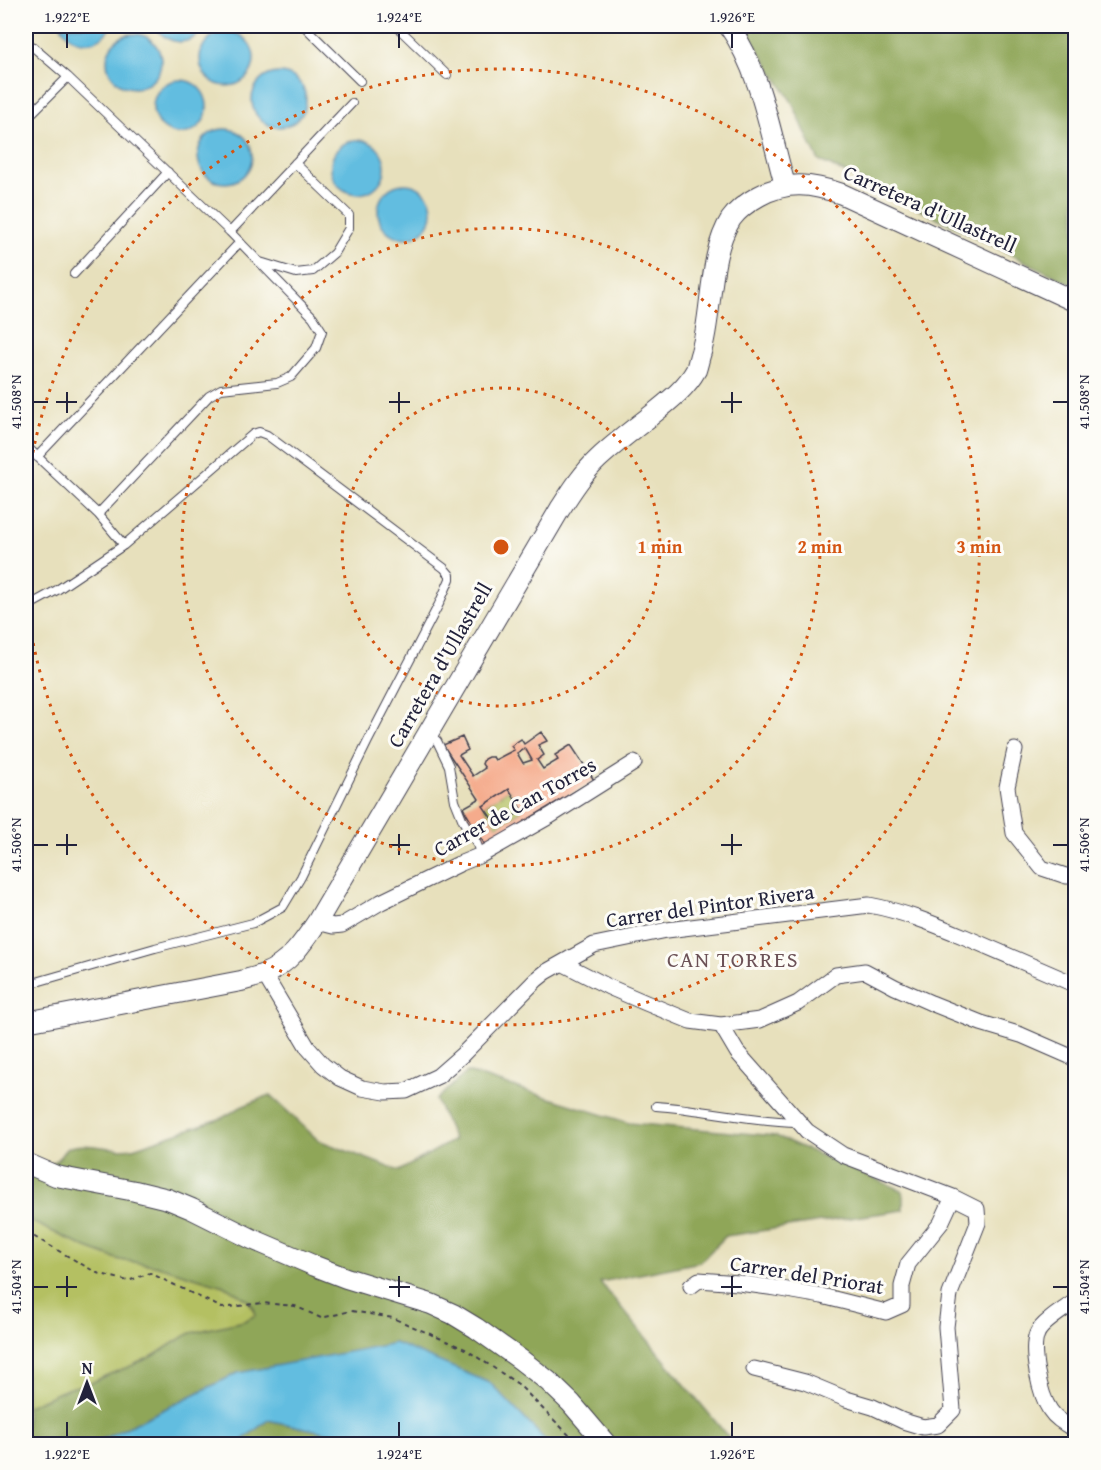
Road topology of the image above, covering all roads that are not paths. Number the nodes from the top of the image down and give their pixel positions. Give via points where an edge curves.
1 (304, 26) edge
2 (396, 26) edge
3 (729, 26) edge
4 (26, 40) edge
5 (447, 75) dead end
6 (68, 77) junction
7 (360, 81) dead end
8 (352, 103) dead end
9 (26, 119) edge
10 (295, 163) junction
11 (168, 172) junction
12 (785, 185) junction
13 (230, 232) junction
14 (240, 242) junction
15 (258, 261) junction
16 (75, 274) dead end
17 (1076, 302) edge
18 (26, 446) edge
19 (37, 457) junction
20 (98, 514) junction
21 (124, 545) junction
22 (26, 607) edge
23 (428, 734) junction
24 (1015, 750) dead end
25 (634, 763) dead end
26 (481, 855) junction
27 (1076, 876) edge
28 (317, 922) junction
29 (562, 963) junction
30 (264, 974) junction
31 (26, 985) edge
32 (1076, 985) edge
33 (26, 1022) edge
34 (721, 1025) junction
35 (1076, 1059) edge
36 (656, 1106) dead end
37 (798, 1122) junction
38 (26, 1163) edge
39 (953, 1197) junction
40 (691, 1286) dead end
41 (1076, 1301) edge
42 (754, 1369) dead end
43 (1076, 1430) edge
44 (606, 1444) edge

1 - 7 lane
2 - 5 lane
3 - 12 street via 757,81
4 - 6 lane
6 - 9 lane
6 - 11 lane
8 - 10 lane
10 - 13 lane
10 - 15 lane via 349,215 349,228 334,253 313,271 296,273
11 - 13 lane
11 - 16 lane
12 - 17 street, Carretera d'Ullastrell via 820,187 842,194
12 - 23 street, Carretera d'Ullastrell via 752,200 731,220 717,258 704,343 696,369 669,401 619,440 576,485
13 - 14 lane
14 - 15 lane
14 - 19 lane
15 - 20 lane via 313,317 322,331 316,348 291,377 277,383 221,388 209,396
18 - 19 lane
19 - 20 lane
20 - 21 lane
21 - 22 lane
21 - 31 lane via 259,432 444,568 450,579 283,907 253,923
23 - 26 lane via 437,741 449,766 455,801
23 - 28 street, Carretera d'Ullastrell
24 - 27 street via 1007,787 1014,833 1042,868
25 - 26 street, Carrer de Can Torres
26 - 28 street, Carrer de Can Torres via 381,902 342,925
28 - 30 street, Carretera d'Ullastrell via 300,948
29 - 30 street, Carrer del Pintor Rivera via 536,980 438,1076 406,1091 384,1092 362,1088 322,1065
29 - 32 street, Carrer del Pintor Rivera via 594,945 668,930 869,905 892,909
29 - 34 street via 690,1021
30 - 33 street, Carretera d'Ullastrell
34 - 35 street via 760,1020 798,1003 836,975 865,971 931,1003
34 - 37 street via 737,1052
36 - 37 lane
37 - 39 street via 843,1155
38 - 44 street via 56,1176 168,1199 315,1266 453,1314 548,1381
39 - 40 street, Carrer del Priorat via 941,1223 908,1264 902,1305 886,1312 822,1296 739,1283 699,1280
39 - 42 street via 977,1209 978,1223 950,1294 946,1327 953,1410 938,1425 923,1427 903,1421 805,1382
41 - 43 street via 1037,1333 1035,1353 1040,1385 1051,1411

